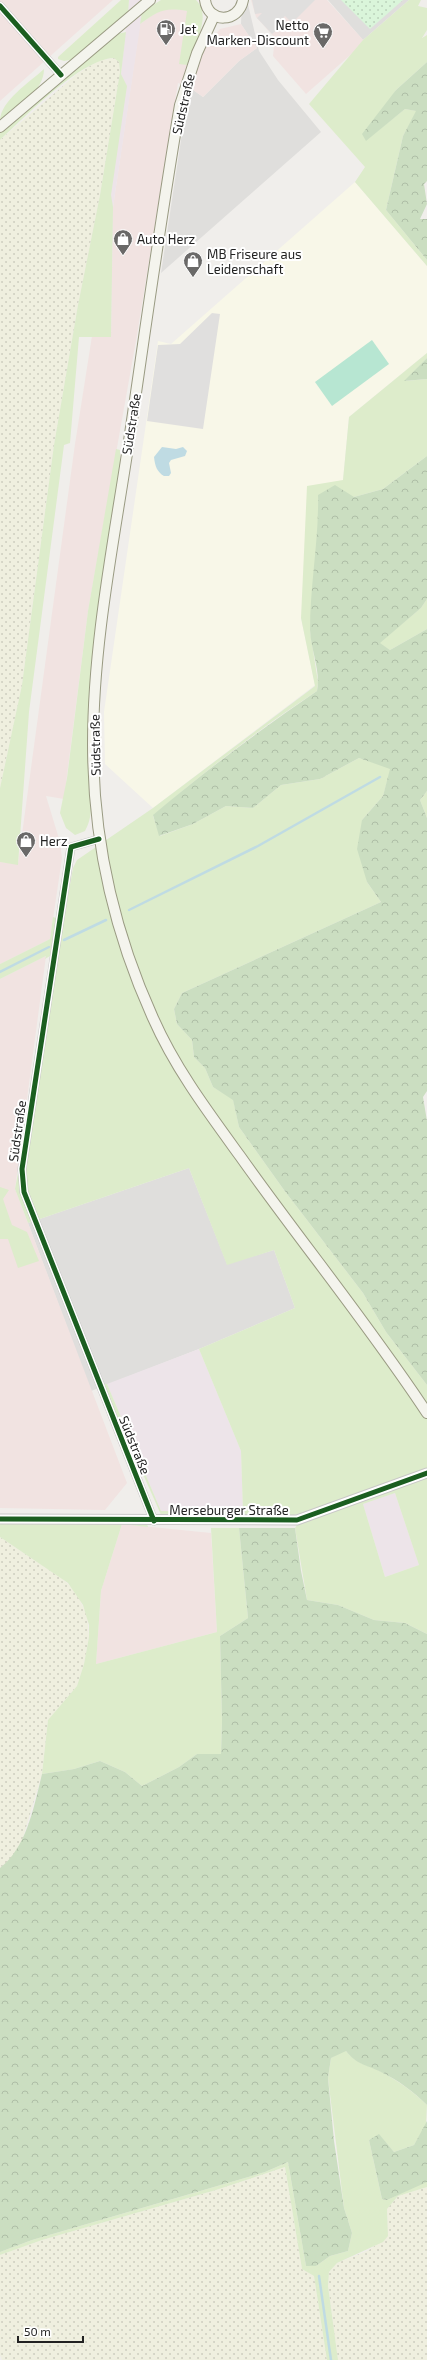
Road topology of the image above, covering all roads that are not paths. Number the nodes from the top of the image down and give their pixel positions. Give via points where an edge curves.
1 (150, 0) edge
2 (205, 0) edge
3 (243, 0) edge
4 (0, 6) edge
5 (214, 16) junction
6 (61, 75) junction
7 (0, 127) edge
8 (100, 839) junction
9 (427, 1414) edge
10 (427, 1473) edge
11 (0, 1519) edge
12 (154, 1521) junction

1 - 6 main road
2 - 5 main road via 207,8
3 - 5 main road via 242,7 233,16
4 - 6 street
5 - 8 main road, Südstraße via 197,52 180,105 111,556 96,673 94,719 93,746
6 - 7 main road
8 - 9 main road, Südstraße via 105,872 125,945 153,1019 192,1088 282,1216 403,1376
8 - 12 street, Südstraße via 71,847 22,1169 24,1192
10 - 12 street, Merseburger Straße via 297,1520
11 - 12 street, Merseburger Straße

